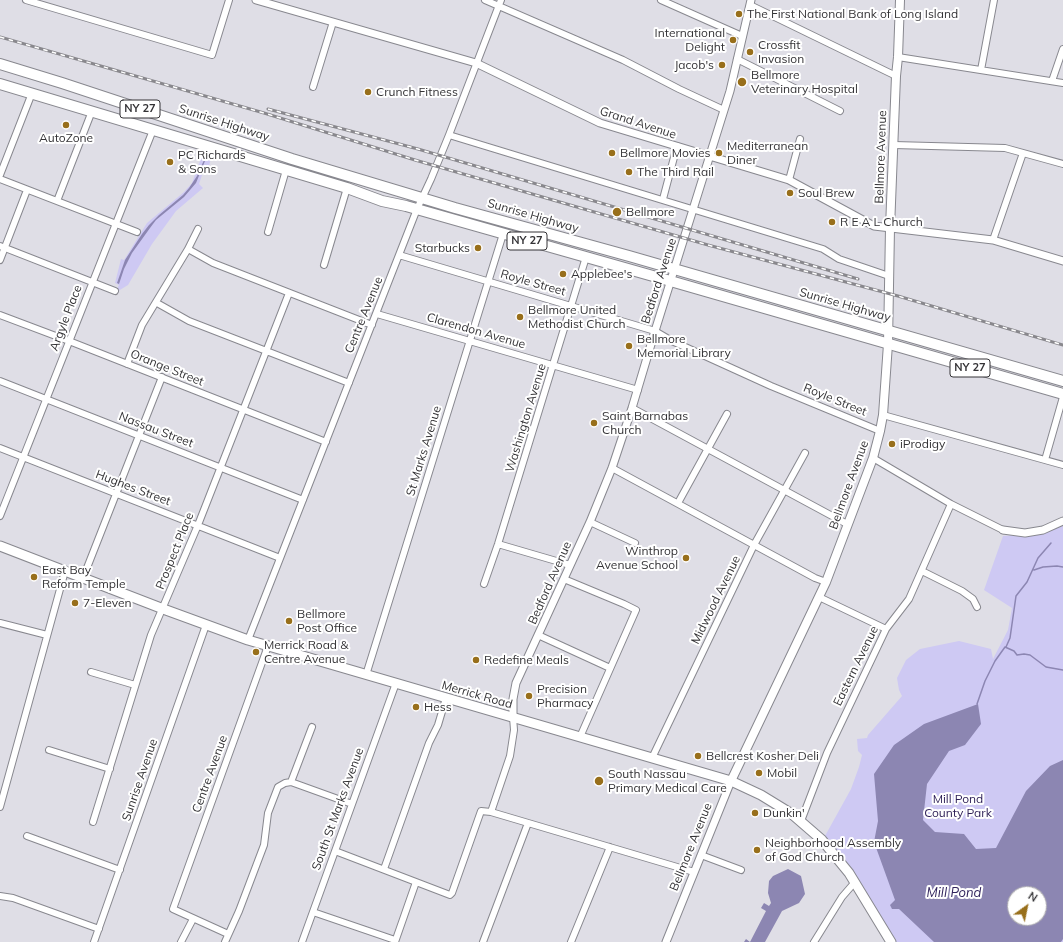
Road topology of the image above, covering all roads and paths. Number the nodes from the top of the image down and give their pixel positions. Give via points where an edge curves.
1 (26, 0) edge
2 (229, 0) edge
3 (256, 0) edge
4 (486, 0) edge
5 (661, 0) edge
6 (900, 0) edge
7 (994, 0) edge
8 (750, 2) edge
9 (500, 3) edge
10 (333, 22) junction
11 (742, 36) junction
12 (1063, 49) edge
13 (898, 57) junction
14 (737, 59) junction
15 (476, 63) junction
16 (0, 64) edge
17 (981, 70) junction
18 (896, 76) junction
19 (1052, 81) junction
20 (1063, 83) edge
21 (0, 84) edge
22 (313, 87) dead end
23 (32, 93) junction
24 (724, 110) junction
25 (92, 111) junction
26 (840, 111) dead end
27 (153, 130) junction
28 (449, 135) junction
29 (800, 139) dead end
30 (894, 145) junction
31 (677, 146) junction
32 (1023, 153) junction
33 (710, 156) junction
34 (1063, 164) edge
35 (286, 170) junction
36 (0, 175) edge
37 (0, 179) edge
38 (789, 180) junction
39 (347, 188) junction
40 (27, 190) junction
41 (422, 198) junction
42 (663, 199) junction
43 (57, 201) junction
44 (694, 208) junction
45 (417, 209) junction
46 (115, 224) junction
47 (890, 228) junction
48 (198, 229) dead end
49 (137, 232) dead end
50 (268, 232) dead end
51 (503, 234) junction
52 (994, 240) junction
53 (2, 247) edge
54 (188, 249) junction
55 (399, 255) junction
56 (586, 257) junction
57 (0, 260) edge
58 (1063, 261) edge
59 (324, 265) dead end
60 (674, 269) junction
61 (889, 276) junction
62 (488, 281) junction
63 (671, 281) junction
64 (92, 282) junction
65 (115, 291) dead end
66 (289, 293) junction
67 (156, 303) junction
68 (572, 306) junction
69 (377, 314) junction
70 (0, 315) edge
71 (372, 325) junction
72 (655, 331) junction
73 (888, 331) junction
74 (469, 340) junction
75 (69, 341) junction
76 (888, 344) junction
77 (266, 351) junction
78 (127, 364) junction
79 (553, 365) junction
80 (162, 377) junction
81 (0, 381) edge
82 (1063, 381) edge
83 (349, 383) junction
84 (638, 390) junction
85 (1063, 396) edge
86 (46, 399) junction
87 (632, 408) junction
88 (243, 409) junction
89 (727, 414) dead end
90 (883, 415) junction
91 (880, 430) junction
92 (139, 435) junction
93 (326, 442) junction
94 (0, 448) edge
95 (708, 448) junction
96 (805, 453) dead end
97 (23, 457) junction
98 (873, 458) junction
99 (1045, 460) junction
100 (1063, 465) edge
101 (221, 467) junction
102 (612, 468) junction
103 (784, 490) junction
104 (116, 494) junction
105 (303, 500) junction
106 (678, 503) junction
107 (951, 504) junction
108 (0, 516) edge
109 (1063, 521) edge
110 (590, 522) junction
111 (847, 524) junction
112 (198, 525) junction
113 (1003, 530) joint
114 (635, 542) dead end
115 (498, 544) junction
116 (754, 545) junction
117 (0, 546) edge
118 (280, 558) junction
119 (570, 565) junction
120 (65, 571) junction
121 (922, 571) junction
122 (83, 578) junction
123 (564, 579) junction
124 (826, 582) junction
125 (484, 584) dead end
126 (819, 597) junction
127 (976, 607) dead end
128 (163, 609) junction
129 (0, 622) edge
130 (206, 625) junction
131 (886, 629) junction
132 (47, 635) junction
133 (538, 635) junction
134 (248, 640) junction
135 (268, 646) junction
136 (610, 668) junction
137 (91, 672) dead end
138 (366, 674) junction
139 (396, 683) junction
140 (135, 686) junction
141 (446, 698) junction
142 (513, 717) junction
143 (312, 727) dead end
144 (580, 737) junction
145 (49, 750) dead end
146 (652, 758) junction
147 (110, 769) junction
148 (731, 781) junction
149 (291, 782) junction
150 (352, 804) junction
151 (0, 807) edge
152 (490, 812) junction
153 (801, 821) junction
154 (93, 822) dead end
155 (528, 823) junction
156 (27, 836) dead end
157 (610, 847) junction
158 (335, 851) junction
159 (701, 855) junction
160 (384, 869) junction
161 (120, 870) junction
162 (741, 870) dead end
163 (694, 872) junction
164 (416, 882) junction
165 (855, 882) junction
166 (0, 896) edge
167 (313, 912) junction
168 (193, 918) junction
169 (99, 929) junction
170 (228, 934) junction
171 (395, 941) edge
172 (94, 942) edge
173 (181, 942) edge
174 (224, 942) edge
175 (302, 942) edge
176 (484, 942) edge
177 (571, 942) edge
178 (666, 942) edge
179 (814, 942) edge
180 (891, 942) edge

1 - 2 street via 212,55
3 - 10 street, Grand Avenue
4 - 9 street
5 - 11 street
6 - 13 main road, Bellmore Avenue
7 - 17 street
8 - 11 street, Bedford Avenue
8 - 18 street
9 - 15 street, Centre Avenue
9 - 24 street
10 - 15 street, Grand Avenue
10 - 22 street
11 - 14 street, Bedford Avenue
12 - 19 street
13 - 17 street
13 - 18 main road, Bellmore Avenue
14 - 24 street, Bedford Avenue
14 - 26 street
15 - 28 street, Centre Avenue
15 - 31 street, Grand Avenue via 600,123
16 - 41 highway, Sunrise Highway / NY 27 via 285,157
17 - 19 street
18 - 30 main road, Bellmore Avenue
19 - 20 street
21 - 23 highway, Sunrise Highway / NY 27
23 - 25 highway, Sunrise Highway / NY 27
23 - 36 street
24 - 33 street, Bedford Avenue
25 - 27 highway, Sunrise Highway / NY 27
25 - 43 street
27 - 35 highway, Sunrise Highway / NY 27
27 - 46 street, Argyle Place
28 - 41 street, Centre Avenue
28 - 42 street
29 - 38 street
30 - 32 street via 1005,148
30 - 47 main road, Bellmore Avenue
31 - 33 street, Grand Avenue
31 - 42 street
32 - 34 street
32 - 52 street
33 - 38 street, Grand Avenue
33 - 44 street, Bedford Avenue
35 - 39 highway, Sunrise Highway / NY 27
35 - 50 street
37 - 40 street
38 - 47 street, Grand Avenue via 874,226
39 - 45 highway, Sunrise Highway / NY 27 via 382,201
39 - 59 street
40 - 43 street
40 - 53 street
41 - 45 street, Centre Avenue
41 - 60 highway, Sunrise Highway / NY 27
42 - 44 street
43 - 46 street
44 - 60 street, Bedford Avenue
44 - 61 street via 823,249 839,259
45 - 51 highway, Sunrise Highway / NY 27
45 - 55 street, Centre Avenue
46 - 49 street
46 - 64 street, Argyle Place
47 - 52 street, Grand Avenue
47 - 61 main road, Bellmore Avenue
48 - 54 street
51 - 56 highway, Sunrise Highway / NY 27
51 - 62 street, St Marks Avenue
52 - 58 street, Grand Avenue
53 - 57 street
53 - 64 street
54 - 66 street via 213,263
54 - 67 street
55 - 62 street, Royle Street
55 - 69 street, Centre Avenue
56 - 63 highway, Sunrise Highway / NY 27
56 - 68 street, Washington Avenue
60 - 63 street, Bedford Avenue
60 - 73 highway, Sunrise Highway / NY 27
61 - 73 main road, Bellmore Avenue
62 - 68 street, Royle Street
62 - 74 street, St Marks Avenue
63 - 72 street, Bedford Avenue
63 - 76 highway, Sunrise Highway / NY 27
64 - 65 street
64 - 75 street, Argyle Place
66 - 71 street
66 - 77 street, Prospect Place
67 - 77 street via 189,321
67 - 78 street via 142,325
68 - 72 street, Royle Street
68 - 79 street, Washington Avenue
69 - 71 street, Centre Avenue
69 - 74 street, Clarendon Avenue
70 - 75 street, Orange Street
71 - 83 street, Centre Avenue
72 - 84 street, Bedford Avenue
72 - 91 street, Royle Street via 771,386
73 - 76 main road, Bellmore Avenue
73 - 82 highway, Sunrise Highway / NY 27
74 - 79 street, Clarendon Avenue
74 - 138 street, St Marks Avenue
75 - 78 street, Orange Street
75 - 86 street, Argyle Place
76 - 85 highway, Sunrise Highway / NY 27
76 - 90 main road, Bellmore Avenue
77 - 83 street
77 - 88 street, Prospect Place
78 - 80 street, Orange Street
79 - 84 street, Clarendon Avenue
79 - 115 street, Washington Avenue
80 - 88 street, Orange Street
80 - 92 street
81 - 86 street, Nassau Street
83 - 93 street, Centre Avenue
84 - 87 street, Bedford Avenue
85 - 99 street
86 - 92 street, Nassau Street
86 - 97 street, Argyle Place
87 - 95 street
87 - 102 street, Bedford Avenue
88 - 93 street, Orange Street
88 - 101 street, Prospect Place
89 - 95 street
90 - 91 main road, Bellmore Avenue
90 - 99 street, Royle Street
91 - 98 main road, Bellmore Avenue
92 - 101 street, Nassau Street
92 - 104 street
93 - 105 street, Centre Avenue
94 - 97 street, Hughes Street
95 - 103 street
95 - 106 street
96 - 103 street, Midwood Avenue
97 - 104 street, Hughes Street
97 - 108 street, Argyle Place
98 - 107 street
98 - 111 main road, Bellmore Avenue
99 - 100 street, Royle Street
101 - 105 street, Nassau Street
101 - 112 street, Prospect Place
102 - 106 street
102 - 110 street, Bedford Avenue
103 - 111 street
103 - 116 street, Midwood Avenue
104 - 112 street, Hughes Street
104 - 122 street
105 - 118 street, Centre Avenue
106 - 116 street
107 - 113 street
107 - 121 street, Eastern Avenue
109 - 113 street via 1044,530 1025,533
110 - 114 street
110 - 119 street, Bedford Avenue
111 - 124 main road, Bellmore Avenue
112 - 118 street, Hughes Street
112 - 128 street, Prospect Place
115 - 119 street
115 - 125 street, Washington Avenue
116 - 124 street
116 - 146 street, Midwood Avenue
117 - 120 main road, Merrick Road
118 - 134 street, Centre Avenue
119 - 123 street, Bedford Avenue
120 - 122 main road, Merrick Road
120 - 132 street
121 - 127 street via 962,591 973,599
121 - 131 street, Eastern Avenue via 909,599
122 - 128 main road, Merrick Road
123 - 133 street, Bedford Avenue
123 - 136 street via 636,610
124 - 126 main road, Bellmore Avenue
126 - 131 street
126 - 148 main road, Bellmore Avenue
128 - 130 main road, Merrick Road
128 - 140 street, Prospect Place via 151,635
129 - 132 street
130 - 134 main road, Merrick Road
130 - 161 street, Sunrise Avenue
131 - 153 street, Eastern Avenue via 827,753
132 - 151 street
133 - 136 street
133 - 142 street, Bedford Avenue via 516,683
134 - 135 main road, Merrick Road
135 - 138 main road, Merrick Road
135 - 168 street, Centre Avenue via 173,909
136 - 144 street
137 - 140 street
138 - 139 main road, Merrick Road
139 - 141 main road, Merrick Road
139 - 150 street, South St Marks Avenue
140 - 147 street, Prospect Place
141 - 142 main road, Merrick Road
141 - 160 street
142 - 144 main road, Merrick Road
142 - 152 street via 510,756
143 - 149 street
144 - 146 main road, Merrick Road
145 - 147 street
146 - 148 main road, Merrick Road
147 - 154 street, Prospect Place
148 - 153 main road, Merrick Road via 767,798
148 - 159 street, Bellmore Avenue
149 - 150 street
149 - 170 street via 281,785 276,791 268,813 264,845
150 - 158 street, South St Marks Avenue
152 - 155 street
152 - 164 street via 481,811 450,895
153 - 165 main road, Merrick Road via 822,840
155 - 157 street
155 - 176 street
156 - 161 street
157 - 163 street
157 - 177 street
158 - 160 street
158 - 167 street, South St Marks Avenue
159 - 162 street
159 - 163 street, Bellmore Avenue
160 - 164 street
161 - 169 street, Sunrise Avenue
163 - 178 street, Bellmore Avenue
164 - 171 street
165 - 179 street via 842,897
165 - 180 main road, Merrick Road
166 - 169 street via 13,898
167 - 171 street
167 - 175 street, South St Marks Avenue
168 - 170 street
168 - 173 street
169 - 172 street, Sunrise Avenue
170 - 174 street

